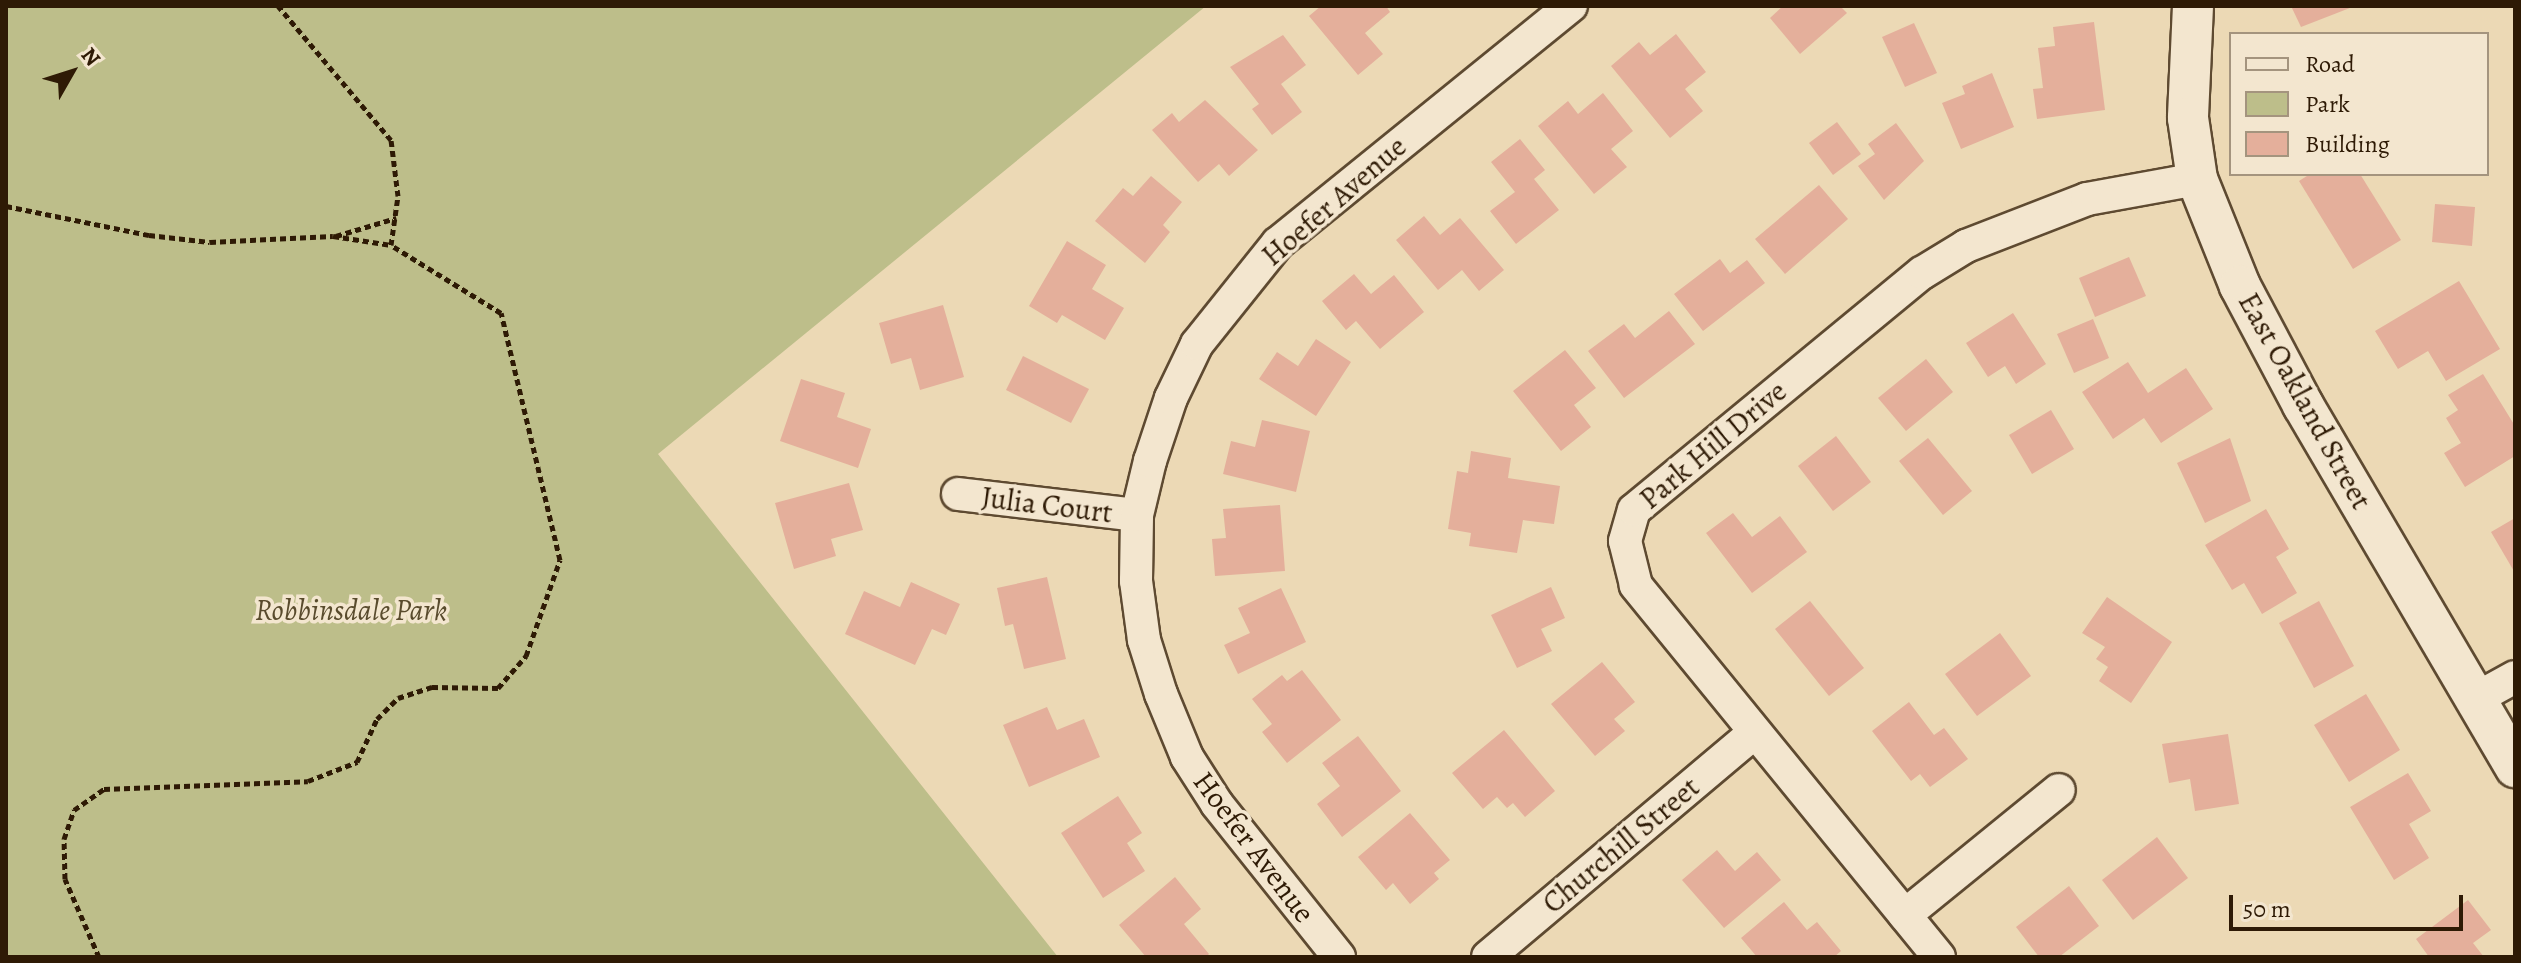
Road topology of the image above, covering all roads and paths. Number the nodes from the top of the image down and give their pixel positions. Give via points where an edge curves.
1 (278, 6) edge
2 (1571, 6) edge
3 (2193, 6) edge
4 (2197, 179) junction
5 (6, 206) edge
6 (396, 218) junction
7 (333, 236) junction
8 (391, 245) junction
9 (958, 494) dead end
10 (1137, 515) junction
11 (2515, 677) edge
12 (2477, 698) junction
13 (1754, 733) junction
14 (2515, 767) edge
15 (2059, 790) dead end
16 (1905, 915) junction
17 (99, 957) edge
18 (1339, 957) edge
19 (1488, 957) edge
20 (1939, 957) edge

1 - 6 path via 391,140 397,160
2 - 10 street, Hoefer Avenue via 1278,243 1234,293 1197,344 1171,398
3 - 4 street, East Oakland Street via 2188,118
4 - 12 street, East Oakland Street via 2240,286 2303,405
4 - 13 street, Park Hill Drive via 2087,199 1966,246 1922,273 1634,510 1625,541 1636,585
5 - 7 path via 210,242
6 - 7 path
6 - 8 path
7 - 8 path
8 - 17 path via 501,313 560,560 526,656 498,688 432,687 398,698 377,719 357,762 308,781 104,789 74,810 64,839 65,879
9 - 10 street, Julia Court
10 - 18 street, Hoefer Avenue via 1136,581 1144,640 1187,757 1217,804
11 - 12 street
12 - 14 street, East Oakland Street
13 - 16 street, Park Hill Drive
13 - 19 street, Churchill Street
15 - 16 street
16 - 20 street, Park Hill Drive

